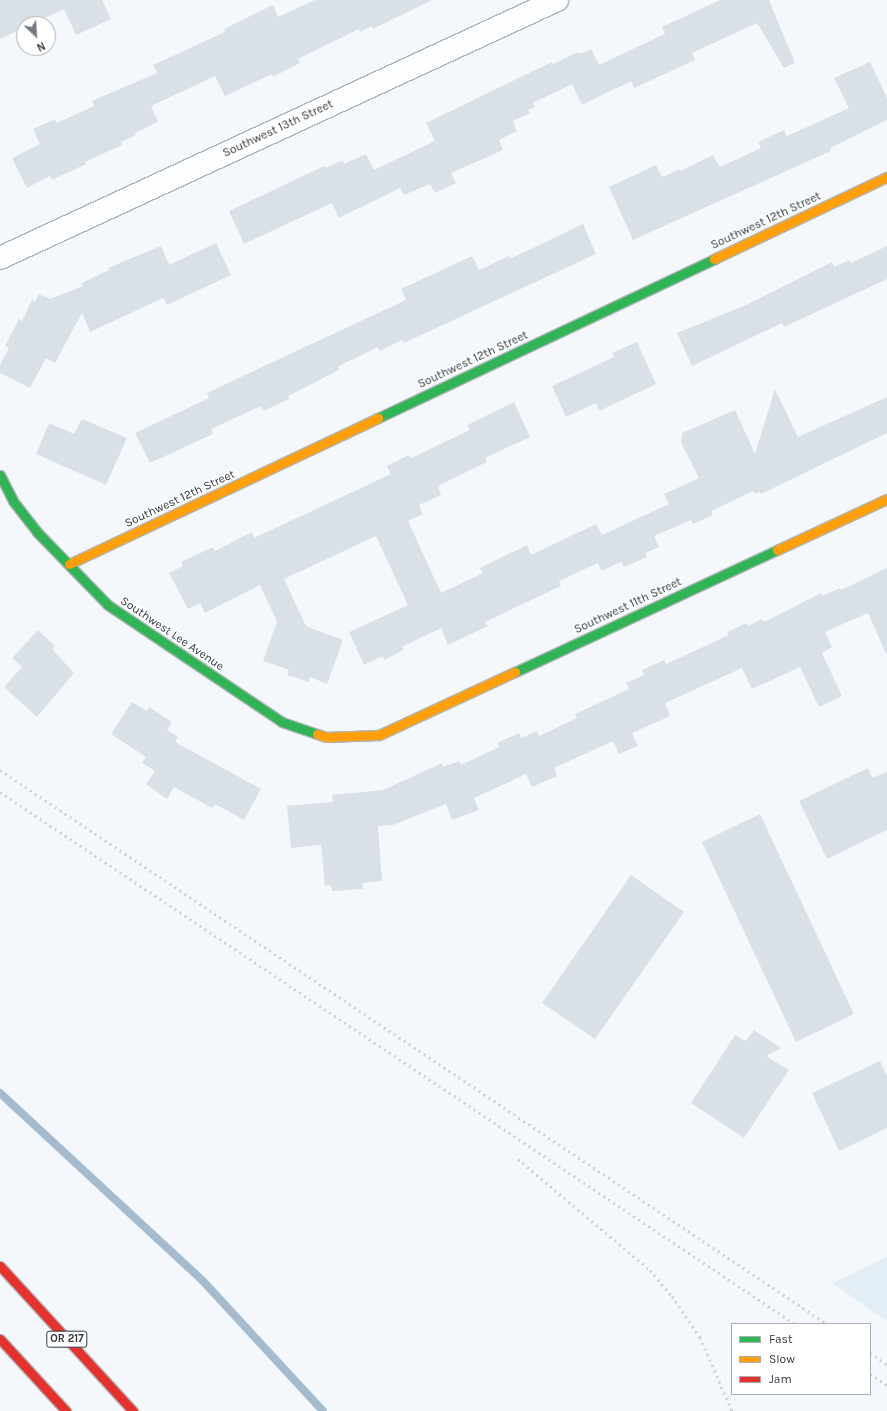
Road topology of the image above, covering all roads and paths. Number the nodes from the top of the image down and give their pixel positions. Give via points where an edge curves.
1 (557, 0) edge
2 (887, 177) edge
3 (0, 258) edge
4 (0, 475) edge
5 (887, 498) edge
6 (69, 564) junction
7 (379, 735) joint
8 (0, 1266) edge
9 (0, 1339) edge
10 (66, 1411) edge
11 (133, 1411) edge

1 - 3 street, Southwest 13th Street
2 - 6 main road, Southwest 12th Street
4 - 6 main road, Southwest Lee Avenue via 18,507 37,532
5 - 7 main road, Southwest 11th Street
6 - 7 main road, Southwest Lee Avenue via 108,605 282,722 326,737
8 - 11 main road, OR 217
9 - 10 main road

